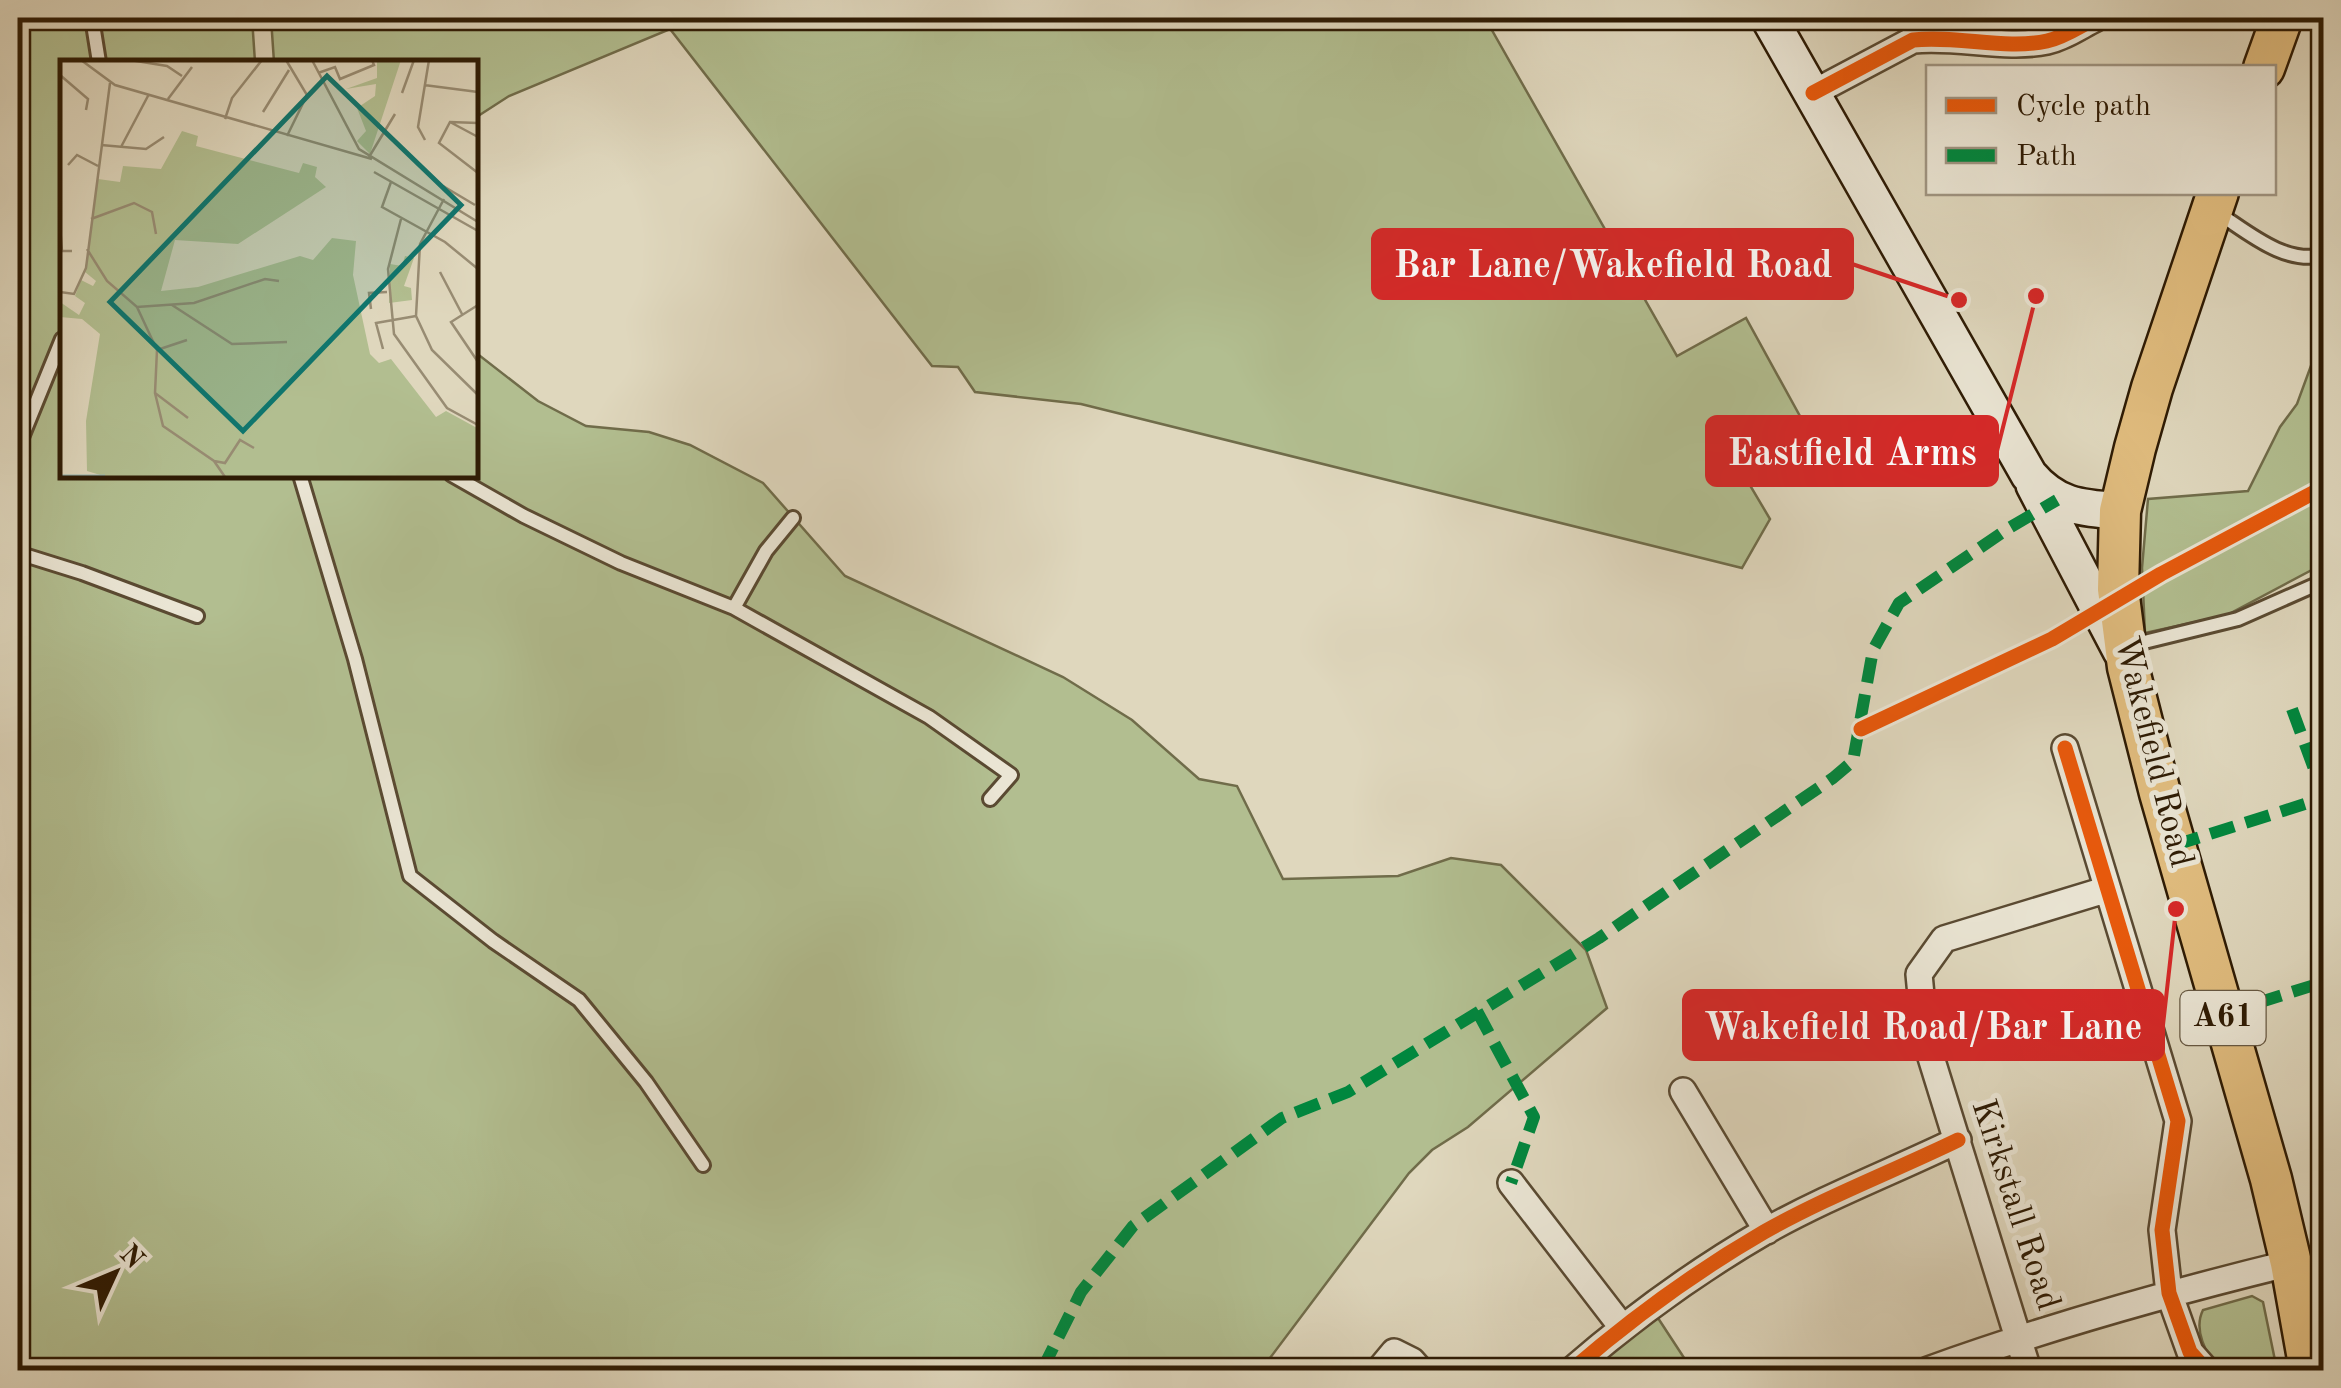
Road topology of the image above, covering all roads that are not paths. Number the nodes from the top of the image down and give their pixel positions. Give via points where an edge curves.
1 (92, 18) edge
2 (1769, 18) edge
3 (2096, 18) edge
4 (2282, 18) edge
5 (99, 60) edge
6 (2265, 65) edge
7 (1813, 93) junction
8 (2215, 201) edge
9 (2324, 256) edge
10 (60, 344) edge
11 (18, 447) edge
12 (2030, 474) junction
13 (301, 478) edge
14 (457, 478) edge
15 (2120, 510) junction
16 (793, 518) dead end
17 (18, 553) edge
18 (2324, 581) edge
19 (734, 608) junction
20 (197, 616) dead end
21 (2127, 657) junction
22 (2065, 748) dead end
23 (990, 800) dead end
24 (2106, 890) junction
25 (1683, 1091) dead end
26 (1958, 1140) junction
27 (703, 1164) dead end
28 (1511, 1183) dead end
29 (1767, 1231) junction
30 (2291, 1263) junction
31 (2169, 1293) junction
32 (1622, 1327) junction
33 (2020, 1336) junction
34 (1379, 1370) edge
35 (1420, 1370) edge
36 (1572, 1370) edge
37 (1928, 1370) edge
38 (2028, 1370) edge
39 (2206, 1370) edge
40 (2310, 1370) edge

1 - 5 lane
2 - 7 main road
3 - 7 street via 2034,43 1914,40
4 - 6 main road
7 - 12 main road
8 - 9 lane via 2281,252
8 - 15 main road, Wakefield Road / A61 via 2152,388
10 - 11 lane
12 - 15 main road via 2057,500
12 - 21 main road
13 - 27 lane via 410,876 579,1000
14 - 19 lane via 621,564
15 - 21 main road, Wakefield Road / A61 via 2118,588
16 - 19 lane
17 - 20 lane
18 - 21 lane via 2238,620
19 - 23 lane via 929,717 1011,776
21 - 30 main road, Wakefield Road / A61
22 - 24 street
24 - 26 street, Kirkstall Road via 1944,940 1919,974 1925,1038
24 - 31 street via 2178,1121 2162,1230
25 - 29 street
26 - 29 street
26 - 33 street, Kirkstall Road
28 - 32 street
29 - 32 street
30 - 31 street
30 - 40 main road, Wakefield Road / A61
31 - 33 street
31 - 39 street via 2190,1352
32 - 36 street
33 - 37 street
33 - 38 street, Kirkstall Road
34 - 35 street via 1394,1352

